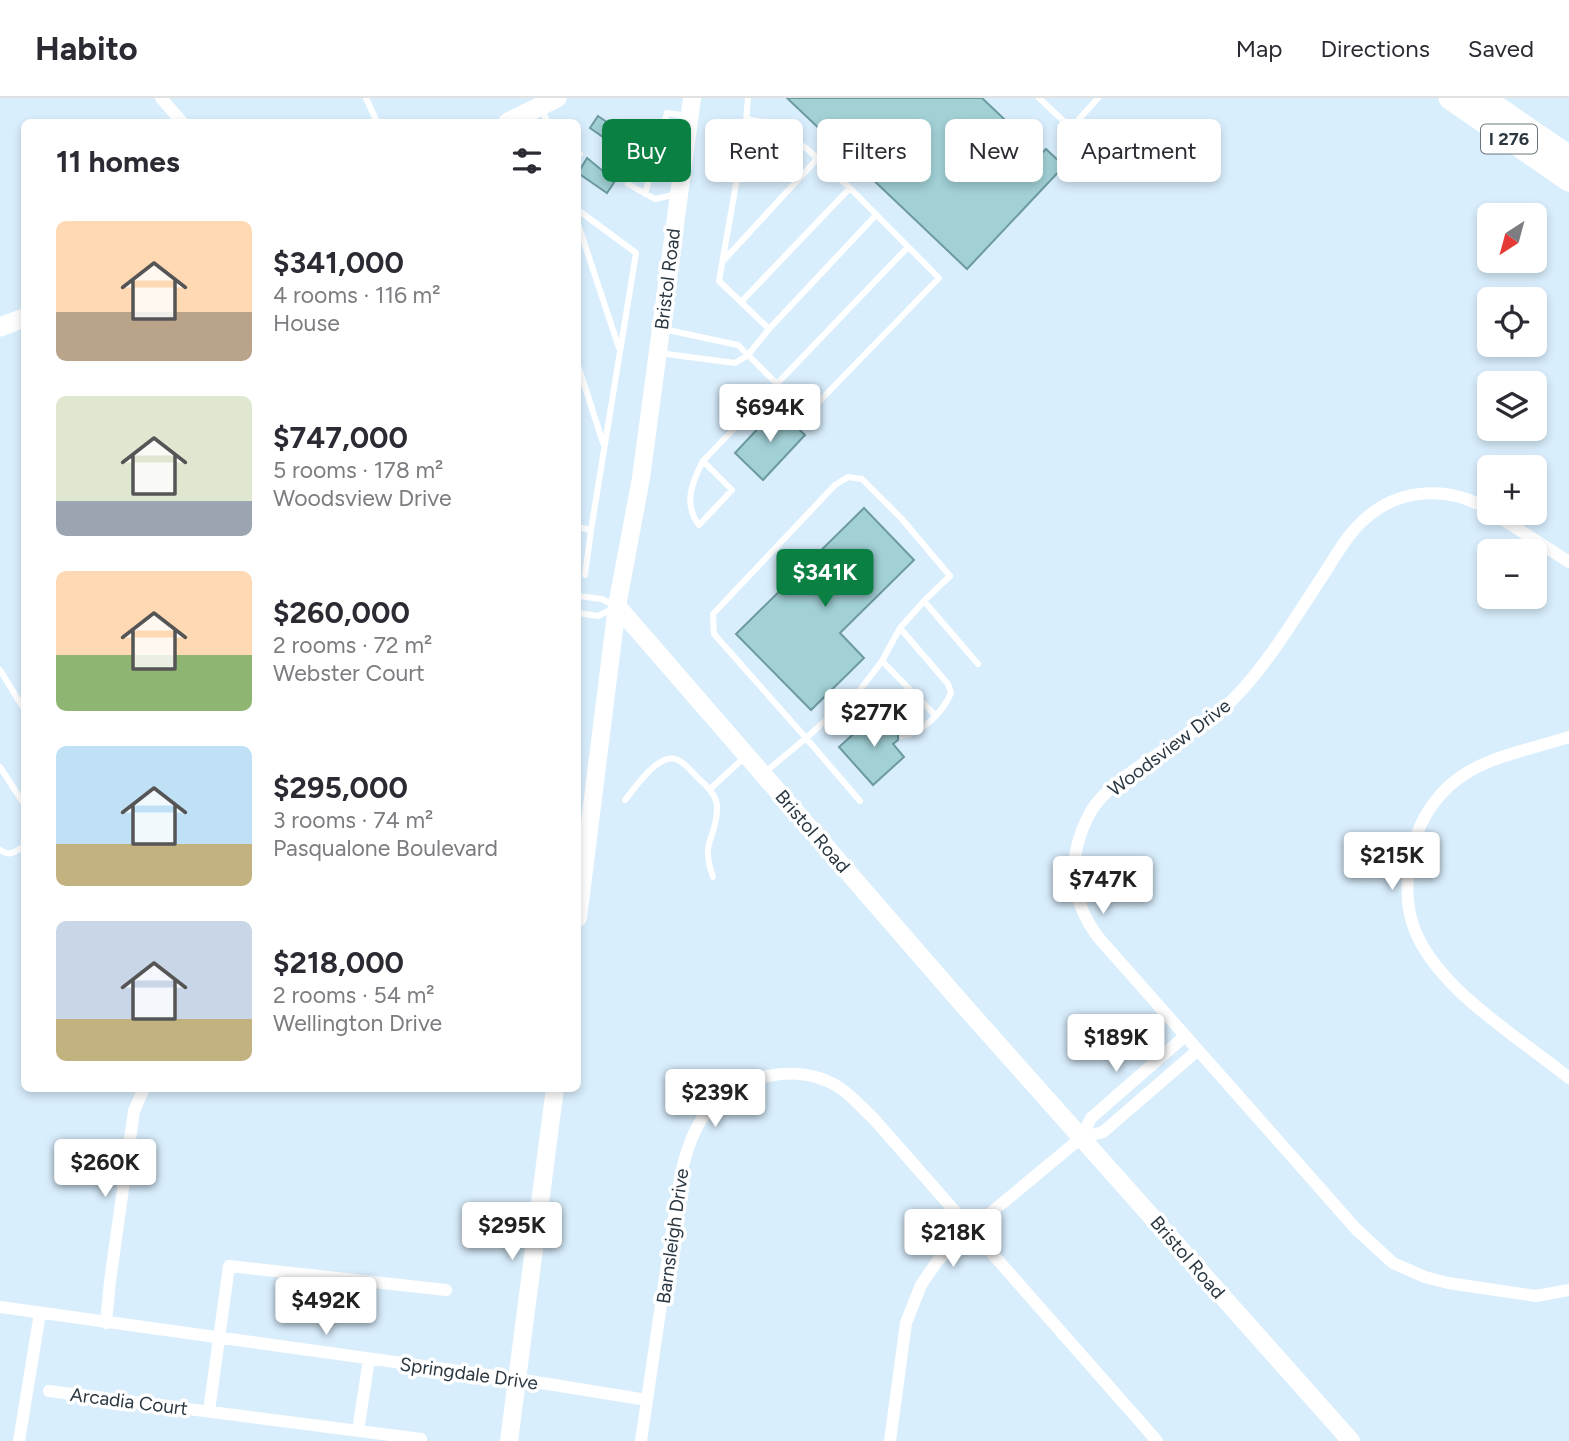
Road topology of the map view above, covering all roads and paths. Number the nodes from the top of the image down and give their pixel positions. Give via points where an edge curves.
1 (161, 98) edge
2 (366, 98) edge
3 (692, 98) edge
4 (748, 98) edge
5 (1039, 98) edge
6 (1098, 98) edge
7 (1450, 98) edge
8 (1483, 98) edge
9 (548, 109) edge
10 (690, 116) junction
11 (179, 119) edge
12 (376, 119) edge
13 (517, 119) edge
14 (747, 119) edge
15 (1569, 157) edge
16 (817, 159) edge
17 (1569, 180) edge
18 (736, 182) edge
19 (843, 182) edge
20 (628, 184) dead end
21 (849, 188) junction
22 (679, 193) junction
23 (645, 194) junction
24 (581, 212) edge
25 (876, 215) junction
26 (581, 233) edge
27 (908, 247) junction
28 (722, 261) junction
29 (741, 302) junction
30 (21, 319) edge
31 (0, 327) edge
32 (661, 329) junction
33 (769, 329) junction
34 (620, 349) junction
35 (658, 353) junction
36 (748, 355) junction
37 (581, 374) edge
38 (776, 385) junction
39 (604, 447) junction
40 (703, 461) junction
41 (1477, 505) edge
42 (1512, 525) edge
43 (581, 528) edge
44 (591, 530) junction
45 (1569, 562) edge
46 (585, 575) dead end
47 (581, 596) edge
48 (924, 601) junction
49 (617, 606) junction
50 (581, 613) edge
51 (900, 628) junction
52 (882, 661) junction
53 (978, 664) dead end
54 (0, 670) edge
55 (860, 690) junction
56 (21, 704) edge
57 (935, 715) junction
58 (888, 721) dead end
59 (902, 736) dead end
60 (1569, 737) edge
61 (806, 738) junction
62 (747, 755) junction
63 (0, 767) edge
64 (763, 774) junction
65 (709, 789) junction
66 (21, 799) edge
67 (625, 800) dead end
68 (860, 801) dead end
69 (21, 848) edge
70 (0, 850) edge
71 (713, 877) dead end
72 (581, 894) edge
73 (1185, 1036) junction
74 (1198, 1050) junction
75 (1569, 1078) edge
76 (142, 1092) edge
77 (554, 1092) edge
78 (1081, 1138) junction
79 (970, 1230) junction
80 (446, 1290) dead end
81 (1569, 1290) edge
82 (0, 1307) edge
83 (40, 1313) junction
84 (106, 1323) junction
85 (220, 1339) junction
86 (369, 1360) junction
87 (517, 1379) junction
88 (49, 1391) dead end
89 (647, 1400) junction
90 (209, 1411) junction
91 (358, 1431) junction
92 (421, 1439) dead end
93 (19, 1441) edge
94 (509, 1441) edge
95 (641, 1441) edge
96 (890, 1441) edge
97 (1157, 1441) edge
98 (1351, 1441) edge

1 - 11 street
2 - 12 lane
3 - 10 main road, Bristol Road
4 - 14 lane
5 - 6 lane via 1071,128
7 - 17 highway, I 276
8 - 15 highway, I 276
9 - 13 main road
10 - 22 main road, Bristol Road
10 - 23 lane via 667,113
16 - 28 lane
18 - 28 lane
19 - 21 lane
20 - 23 lane
21 - 25 lane
21 - 29 lane
22 - 23 lane via 655,200
22 - 32 main road, Bristol Road
24 - 34 lane via 636,253
25 - 27 lane
25 - 33 lane
26 - 34 lane
27 - 38 lane
27 - 38 lane via 939,278 807,414
28 - 29 lane via 719,281
29 - 33 lane
30 - 31 main road
32 - 35 main road, Bristol Road
32 - 36 lane via 738,345
33 - 36 lane
34 - 39 lane
35 - 36 lane via 735,363
35 - 49 main road, Bristol Road
36 - 38 lane
37 - 39 lane
38 - 40 lane
39 - 44 lane
40 - 40 lane via 691,482 690,502 699,525 732,490
41 - 73 street, Woodsview Drive via 1452,493 1412,495 1365,518 1244,688 1223,710 1119,781 1091,810 1076,848 1074,885 1082,914
42 - 45 street, Woodsview Drive
43 - 44 lane
44 - 46 lane
47 - 49 lane
48 - 51 lane
48 - 53 lane
48 - 61 lane via 950,576 862,479 848,477 835,485 713,614 714,634
49 - 50 lane via 598,616
49 - 62 main road, Bristol Road
49 - 72 main road
51 - 52 lane
51 - 57 lane via 948,684 947,703
52 - 55 lane
52 - 57 lane
54 - 56 lane
55 - 58 lane
55 - 61 lane
57 - 59 lane via 921,729
60 - 75 street via 1488,762 1450,784 1415,839 1408,884 1411,921 1427,953 1454,986
61 - 64 lane
61 - 68 lane
62 - 64 main road, Bristol Road
62 - 65 lane
63 - 66 lane
64 - 78 main road, Bristol Road
65 - 67 lane via 672,758 659,763
65 - 71 lane via 718,808 706,858
69 - 70 lane via 12,854
73 - 74 street, Woodsview Drive
73 - 78 street via 1091,1118
74 - 78 street via 1103,1132
74 - 81 street, Woodsview Drive via 1356,1229 1394,1263 1448,1283 1536,1296
76 - 84 street via 134,1111
77 - 87 main road
78 - 79 street
78 - 98 main road, Bristol Road
79 - 89 street, Barnsleigh Drive via 846,1093 828,1081 801,1074 746,1080 707,1112 683,1159
79 - 96 street via 938,1260 913,1303 901,1345
79 - 97 street, Barnsleigh Drive
80 - 85 street, Arcadia Court via 229,1266
82 - 83 street, Springdale Drive
83 - 84 street, Springdale Drive
83 - 93 street
84 - 85 street, Springdale Drive
85 - 86 street, Springdale Drive
85 - 90 street, Arcadia Court
86 - 87 street, Springdale Drive
86 - 91 street
87 - 89 street, Springdale Drive
87 - 94 main road
88 - 90 street, Arcadia Court
89 - 95 street, Barnsleigh Drive
90 - 91 street, Arcadia Court
91 - 92 street, Arcadia Court

